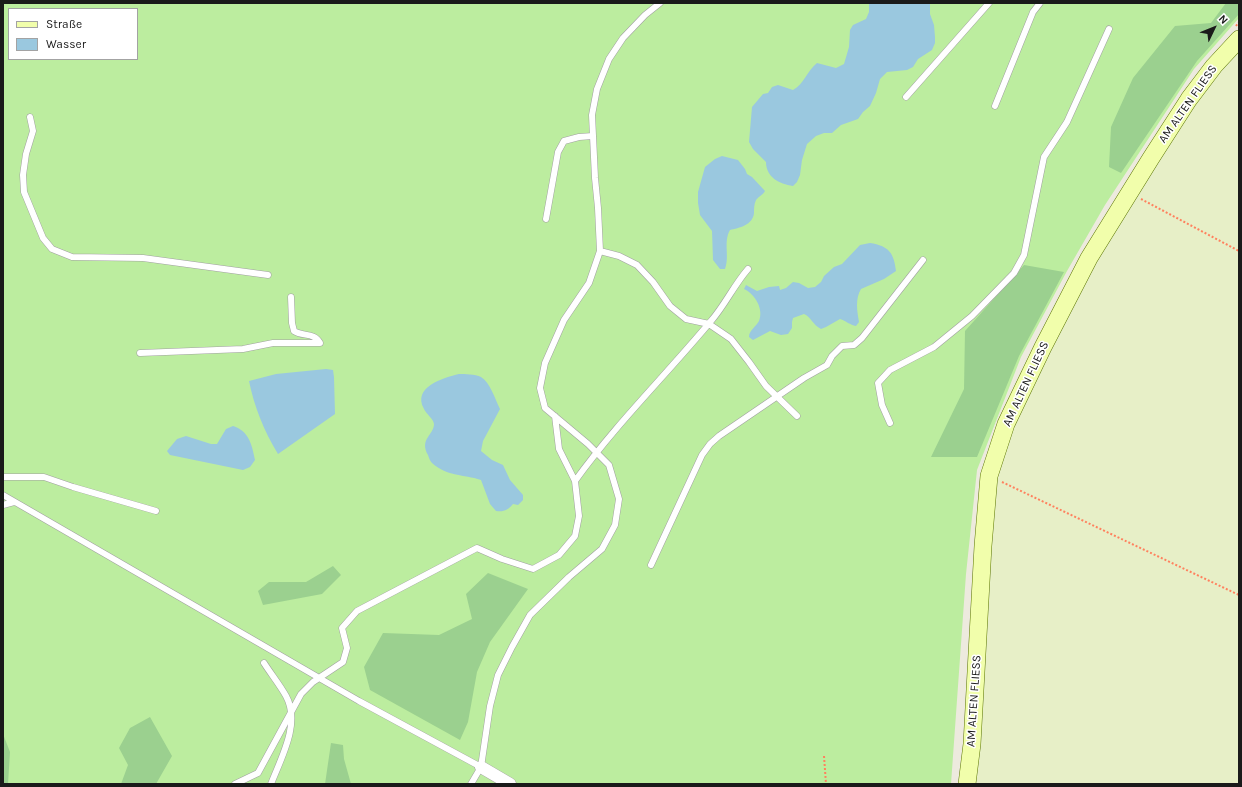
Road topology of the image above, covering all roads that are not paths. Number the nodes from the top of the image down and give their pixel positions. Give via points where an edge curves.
1 (660, 3) edge
2 (989, 3) edge
3 (1040, 3) edge
4 (1109, 30) dead end
5 (1237, 33) edge
6 (906, 97) dead end
7 (995, 106) dead end
8 (30, 117) dead end
9 (593, 136) junction
10 (546, 219) dead end
11 (600, 251) junction
12 (923, 260) dead end
13 (748, 269) dead end
14 (268, 275) dead end
15 (291, 297) dead end
16 (709, 324) junction
17 (140, 353) dead end
18 (776, 397) junction
19 (555, 416) junction
20 (797, 416) dead end
21 (890, 423) dead end
22 (596, 452) junction
23 (3, 477) edge
24 (575, 481) junction
25 (3, 495) edge
26 (14, 502) junction
27 (3, 505) edge
28 (156, 511) dead end
29 (652, 565) dead end
30 (264, 663) dead end
31 (319, 678) junction
32 (291, 710) junction
33 (481, 766) junction
34 (235, 784) edge
35 (271, 784) edge
36 (471, 784) edge
37 (510, 784) edge
38 (967, 784) edge

1 - 9 lane via 644,15 623,38 609,59 592,115
2 - 6 lane
3 - 7 lane via 1033,12
4 - 21 lane via 1067,122 1044,157 1024,255 1014,273 972,316 940,343 890,370 878,383 882,404
5 - 38 main road, AM ALTEN FLIESS via 1189,99 1089,258 1006,424 989,476 972,744
8 - 14 lane via 33,131 26,154 24,192 43,238 52,249 72,257 143,258
9 - 10 lane via 564,141 558,152
9 - 11 lane
11 - 16 lane via 637,265 670,306 686,319
11 - 19 lane via 589,283 564,320 545,363 540,388 545,408
12 - 18 lane via 862,338 854,345 842,346 827,365
13 - 16 lane
15 - 17 lane via 294,331 317,338 320,343 273,343 244,349
16 - 18 lane via 731,339
16 - 22 lane
18 - 20 lane
18 - 29 lane via 710,444 702,455
19 - 22 lane
19 - 24 lane via 559,449
22 - 24 lane
22 - 33 lane via 609,465 619,499 615,524 602,549 530,615 512,647 498,675 490,706
23 - 28 lane via 44,477 73,488
24 - 31 lane via 579,516 575,536 559,556 533,569 477,548 357,611 342,628 347,648 343,662
25 - 26 lane
26 - 27 lane
26 - 31 lane
30 - 32 lane via 287,697
31 - 32 lane via 301,694
31 - 33 lane
32 - 34 lane via 258,773
32 - 35 lane via 291,729
33 - 36 lane
33 - 37 street

